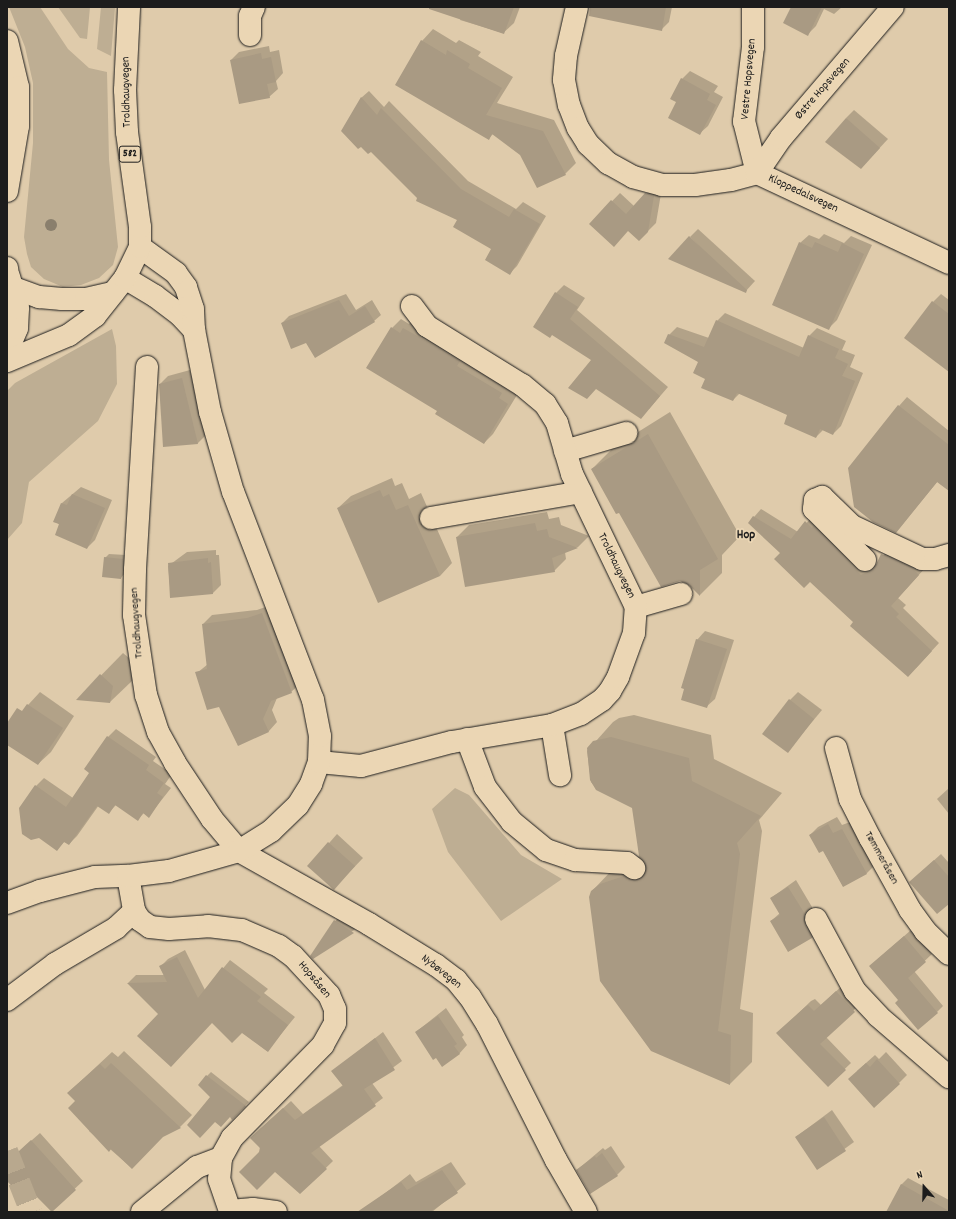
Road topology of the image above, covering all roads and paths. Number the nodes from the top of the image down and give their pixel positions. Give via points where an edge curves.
1 (129, 7) edge
2 (254, 7) edge
3 (577, 7) edge
4 (753, 7) edge
5 (893, 7) edge
6 (250, 35) dead end
7 (7, 41) edge
8 (757, 173) junction
9 (7, 191) edge
10 (140, 247) junction
11 (949, 263) edge
12 (9, 276) edge
13 (119, 286) junction
14 (412, 306) dead end
15 (194, 330) junction
16 (7, 352) edge
17 (7, 361) edge
18 (148, 367) dead end
19 (626, 433) dead end
20 (565, 451) junction
21 (580, 492) junction
22 (431, 518) dead end
23 (949, 555) edge
24 (865, 560) dead end
25 (681, 594) dead end
26 (636, 607) junction
27 (552, 725) junction
28 (467, 740) junction
29 (836, 748) dead end
30 (319, 762) junction
31 (560, 775) dead end
32 (239, 851) junction
33 (634, 868) dead end
34 (128, 876) junction
35 (7, 903) edge
36 (134, 910) junction
37 (816, 919) dead end
38 (949, 954) edge
39 (7, 1000) edge
40 (949, 1077) edge
41 (221, 1158) junction
42 (229, 1211) edge
43 (142, 1212) edge
44 (276, 1212) edge
45 (586, 1212) edge

1 - 10 main road, Troldhaugvegen / 582 via 126,97 128,140 140,227
2 - 6 main road via 250,16
3 - 8 main road, Kloppedalsvegen via 566,56 564,80 569,105 578,128 588,144 608,163 633,177 662,185 694,185 731,180
4 - 8 main road, Vestre Hopsvegen via 752,47 744,121
5 - 8 main road, Østre Hopsvegen via 781,138
7 - 9 main road via 18,87 18,126
8 - 11 main road, Kloppedalsvegen
10 - 13 main road, Troldhaugvegen / 582
10 - 15 main road via 176,273 186,287 193,309
12 - 13 main road via 39,297 86,299
12 - 16 main road via 18,308 17,328
13 - 15 main road via 180,315
13 - 17 main road, Troldhaugvegen / 582 via 94,316 69,334
14 - 20 main road, Troldhaugvegen via 427,326 522,385 545,404 557,422
15 - 30 main road via 210,412 233,492 313,700 320,736
18 - 32 main road, Troldhaugvegen via 135,570 134,615 139,660 158,732 175,763 208,812
19 - 20 main road
20 - 21 main road, Troldhaugvegen
21 - 22 main road
21 - 26 main road, Troldhaugvegen
23 - 24 main road via 922,559 852,526 822,497 814,500 814,509
25 - 26 main road
26 - 27 main road, Troldhaugvegen via 634,633 610,691 602,700 581,714
27 - 28 main road, Troldhaugvegen
27 - 31 main road
28 - 30 main road, Troldhaugvegen via 411,751 361,766
28 - 33 main road via 485,787 512,822 546,850 575,860 627,863
29 - 38 main road, Tømmeråsen via 850,799 910,910 925,931
30 - 32 main road via 312,784 298,805 271,831
32 - 34 main road via 191,866
32 - 45 main road, Nybøvegen via 369,924 456,980 487,1024 556,1160
34 - 35 main road via 95,877 40,891
34 - 36 main road
36 - 39 main road via 116,928 55,964
36 - 41 main road, Hopsåsen via 140,920 150,926 169,929 208,926 242,930 279,946 293,956 329,995 335,1009 335,1023 330,1036 232,1138
37 - 40 main road via 855,991 878,1016
41 - 42 main road, Hopsåsen via 219,1179
41 - 43 main road via 197,1167
42 - 44 main road via 253,1209

